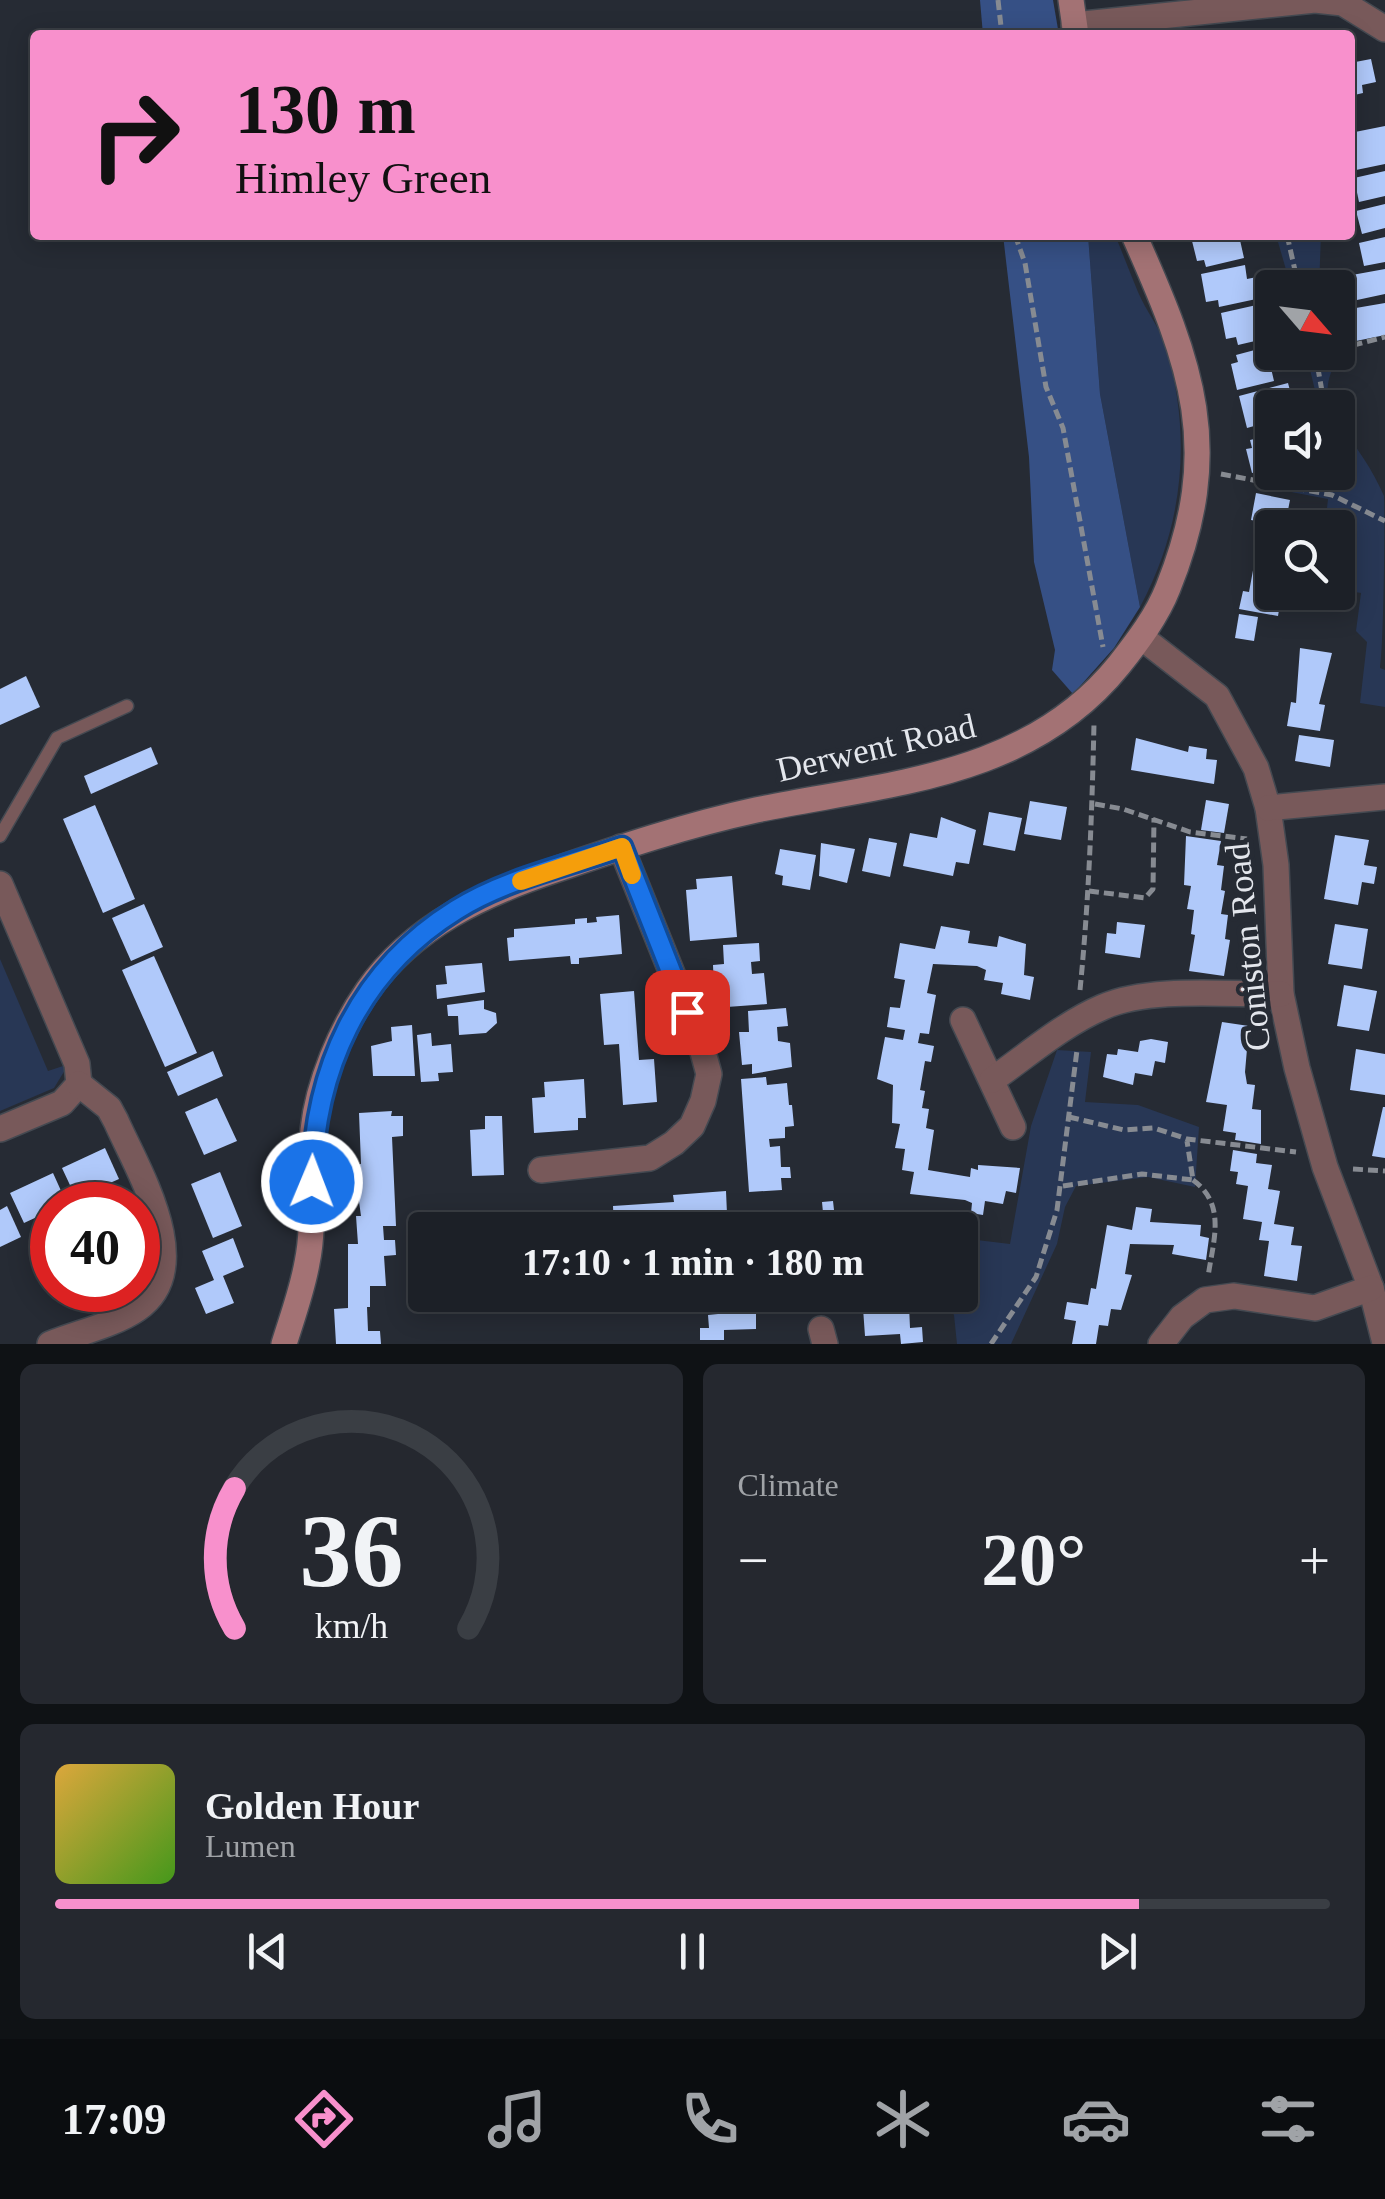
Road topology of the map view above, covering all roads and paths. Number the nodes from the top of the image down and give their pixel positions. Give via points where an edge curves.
1 (998, 0) edge
2 (1074, 20) edge
3 (1385, 29) edge
4 (1001, 30) edge
5 (1017, 240) edge
6 (1136, 240) edge
7 (1287, 240) edge
8 (1295, 270) edge
9 (1385, 337) edge
10 (1355, 344) edge
11 (1198, 472) junction
12 (1255, 481) edge
13 (1313, 490) edge
14 (1385, 520) edge
15 (1142, 636) junction
16 (1112, 674) junction
17 (1095, 694) junction
18 (127, 706) dead end
19 (1385, 797) edge
20 (1095, 804) junction
21 (1268, 808) junction
22 (1154, 818) junction
23 (0, 836) edge
24 (1272, 842) junction
25 (622, 847) junction
26 (0, 884) edge
27 (1090, 891) junction
28 (1282, 994) junction
29 (1078, 1006) dead end
30 (963, 1020) dead end
31 (1077, 1036) dead end
32 (992, 1080) junction
33 (79, 1084) junction
34 (1069, 1117) junction
35 (1013, 1127) dead end
36 (0, 1129) edge
37 (1187, 1139) junction
38 (1320, 1149) junction
39 (541, 1170) dead end
40 (1193, 1180) junction
41 (1063, 1186) junction
42 (1371, 1288) junction
43 (1205, 1300) junction
44 (50, 1344) edge
45 (284, 1344) edge
46 (991, 1344) edge
47 (1161, 1344) edge
48 (1385, 1344) edge

1 - 4 path
2 - 3 street via 1316,0 1342,4
5 - 16 path
6 - 11 street, Derwent Road via 1196,401
7 - 8 path
9 - 10 path
11 - 12 path
11 - 15 street, Derwent Road via 1187,541
13 - 14 path
15 - 16 street, Derwent Road
15 - 21 street, Coniston Road via 1217,696 1250,754
16 - 17 street, Derwent Road
17 - 20 path
17 - 25 street, Derwent Road via 998,758 926,779 755,810
18 - 23 lane via 57,738
19 - 21 street
20 - 22 path
20 - 27 path via 1086,868
21 - 24 street, Coniston Road
22 - 24 path via 1190,832
22 - 27 path via 1153,889 1145,898
24 - 28 street, Coniston Road
25 - 39 street via 701,1045 709,1074 704,1101 692,1126 650,1158
25 - 45 street, Derwent Road via 457,909 369,989 334,1052 313,1127 308,1261
26 - 33 street via 77,1064
27 - 29 path
28 - 32 street via 1175,994 1107,1004
28 - 38 street, Coniston Road
30 - 32 street
31 - 34 path
32 - 35 street
33 - 36 street via 62,1103
33 - 44 street via 116,1121 165,1244 154,1285 139,1308
34 - 37 path
34 - 41 path
37 - 38 path via 1284,1154
37 - 40 path
38 - 42 street, Coniston Road
40 - 41 path via 1142,1174
40 - 43 path via 1210,1192 1217,1215
41 - 46 path via 1036,1276
42 - 43 street via 1314,1308 1234,1296
42 - 48 street, Coniston Road
43 - 47 street

